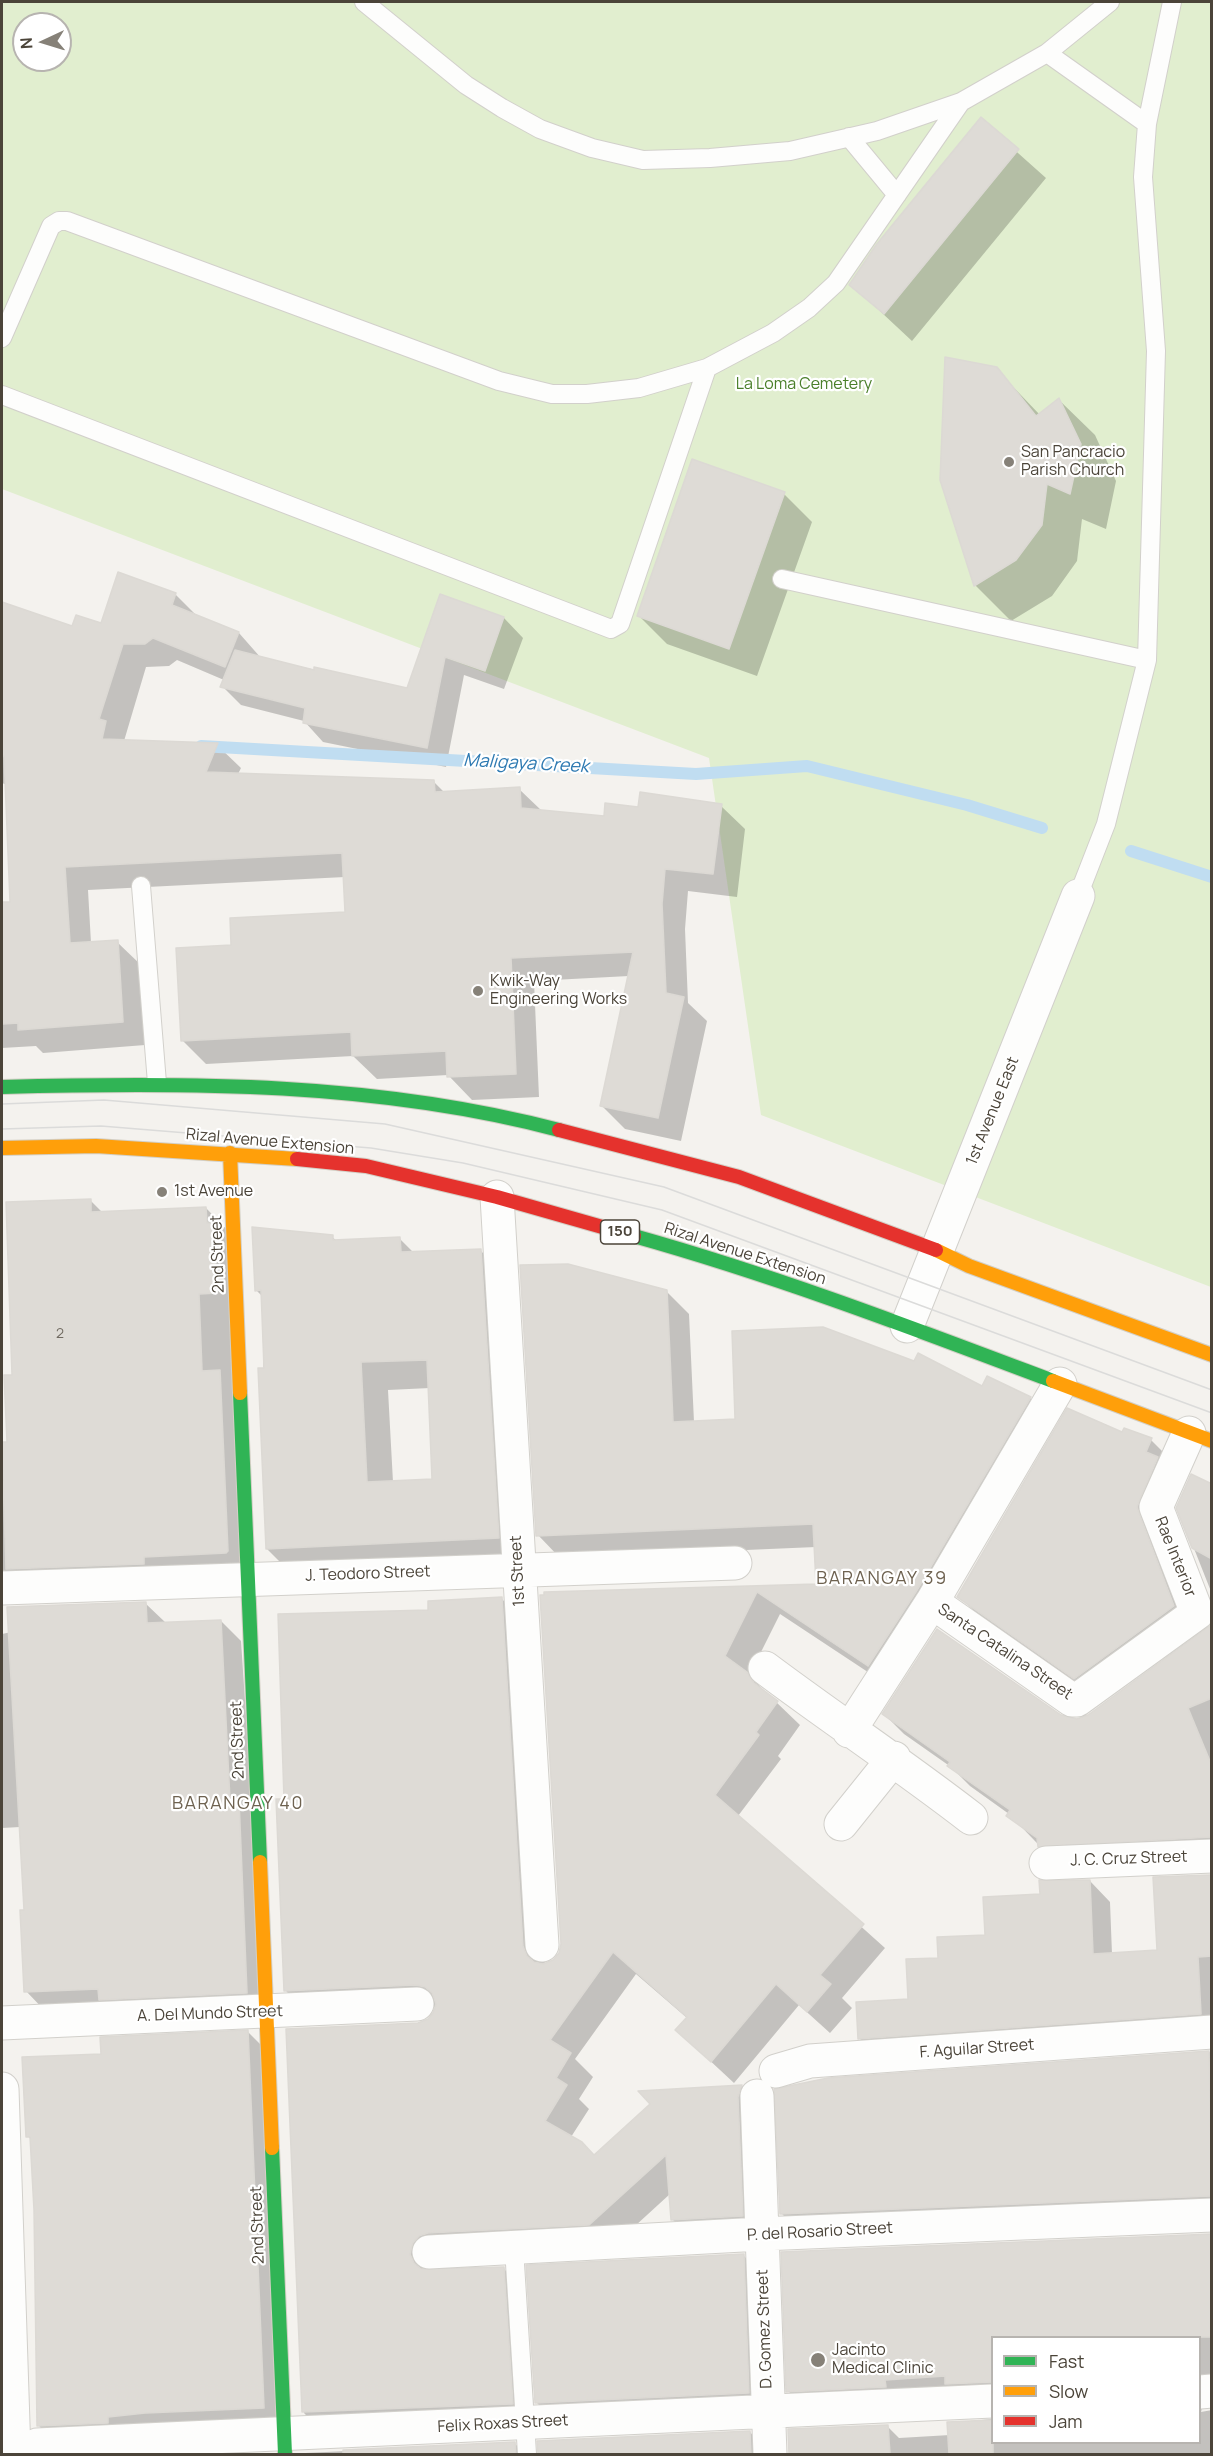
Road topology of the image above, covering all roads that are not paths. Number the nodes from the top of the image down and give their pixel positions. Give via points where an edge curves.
1 (364, 2) edge
2 (1110, 2) edge
3 (1172, 2) edge
4 (1047, 53) junction
5 (961, 102) junction
6 (1147, 124) junction
7 (849, 137) junction
8 (897, 195) junction
9 (2, 338) edge
10 (707, 368) junction
11 (2, 395) edge
12 (782, 579) dead end
13 (1147, 660) junction
14 (141, 886) dead end
15 (1078, 896) joint
16 (157, 1083) junction
17 (2, 1087) edge
18 (2, 1148) edge
19 (230, 1153) junction
20 (497, 1197) junction
21 (938, 1251) junction
22 (907, 1326) junction
23 (1212, 1355) edge
24 (1060, 1384) junction
25 (1200, 1437) edge
26 (735, 1563) dead end
27 (517, 1569) junction
28 (248, 1579) junction
29 (2, 1588) edge
30 (932, 1602) junction
31 (1196, 1615) joint
32 (765, 1668) dead end
33 (849, 1731) junction
34 (894, 1758) junction
35 (971, 1818) dead end
36 (842, 1824) dead end
37 (1212, 1856) edge
38 (1046, 1863) dead end
39 (542, 1945) dead end
40 (417, 2004) dead end
41 (266, 2012) junction
42 (2, 2023) edge
43 (1212, 2031) edge
44 (766, 2083) joint
45 (2, 2089) edge
46 (1212, 2215) edge
47 (762, 2234) junction
48 (4, 2243) edge
49 (513, 2248) junction
50 (429, 2252) dead end
51 (991, 2401) edge
52 (768, 2411) junction
53 (526, 2439) edge
54 (284, 2444) edge
55 (14, 2454) edge
56 (770, 2454) edge

1 - 7 lane via 466,85 540,129 592,148 643,160 710,158 790,151
2 - 4 lane
3 - 6 lane
4 - 5 lane
4 - 6 lane
5 - 7 lane
5 - 8 lane
6 - 13 lane via 1143,177 1156,351
7 - 8 lane
8 - 10 lane via 829,290 773,333
9 - 10 lane via 51,226 67,221 499,381 552,394 639,388
10 - 11 lane via 620,624 611,629
12 - 13 lane
13 - 15 lane via 1107,824
14 - 16 lane
15 - 21 street, 1st Avenue East
16 - 17 main road
16 - 21 main road via 382,1096 498,1114 739,1177
18 - 19 main road, Rizal Avenue Extension / 150 via 96,1146
19 - 20 main road, Rizal Avenue Extension / 150 via 366,1166
19 - 28 main road, 2nd Street
20 - 22 main road, Rizal Avenue Extension / 150 via 710,1257
20 - 27 street, 1st Street
21 - 22 street, 1st Avenue East
21 - 23 main road via 969,1266
22 - 24 main road, Rizal Avenue Extension / 150
24 - 25 main road, Rizal Avenue Extension / 150
24 - 30 street, Santa Catalina Street
25 - 31 street, Rae Interior via 1156,1507
26 - 27 street, J. Teodoro Street
27 - 28 street, J. Teodoro Street
27 - 39 street, 1st Street
28 - 29 street, J. Teodoro Street
28 - 41 main road, 2nd Street
30 - 31 street, Santa Catalina Street via 1074,1701
30 - 33 street
32 - 33 street
33 - 34 street
34 - 35 street
34 - 36 street
37 - 38 street, J. C. Cruz Street
40 - 41 street, A. Del Mundo Street
41 - 42 street, A. Del Mundo Street
41 - 54 main road, 2nd Street
43 - 44 street, F. Aguilar Street via 810,2061
44 - 47 street, D. Gomez Street
45 - 48 street
46 - 47 street, P. del Rosario Street
47 - 49 street, P. del Rosario Street
47 - 52 street, D. Gomez Street
48 - 55 street
49 - 50 street, P. del Rosario Street
49 - 53 lane
51 - 52 street, Felix Roxas Street
52 - 53 street, Felix Roxas Street
52 - 56 street, D. Gomez Street
53 - 54 street, Felix Roxas Street
54 - 55 street, Felix Roxas Street via 37,2445

